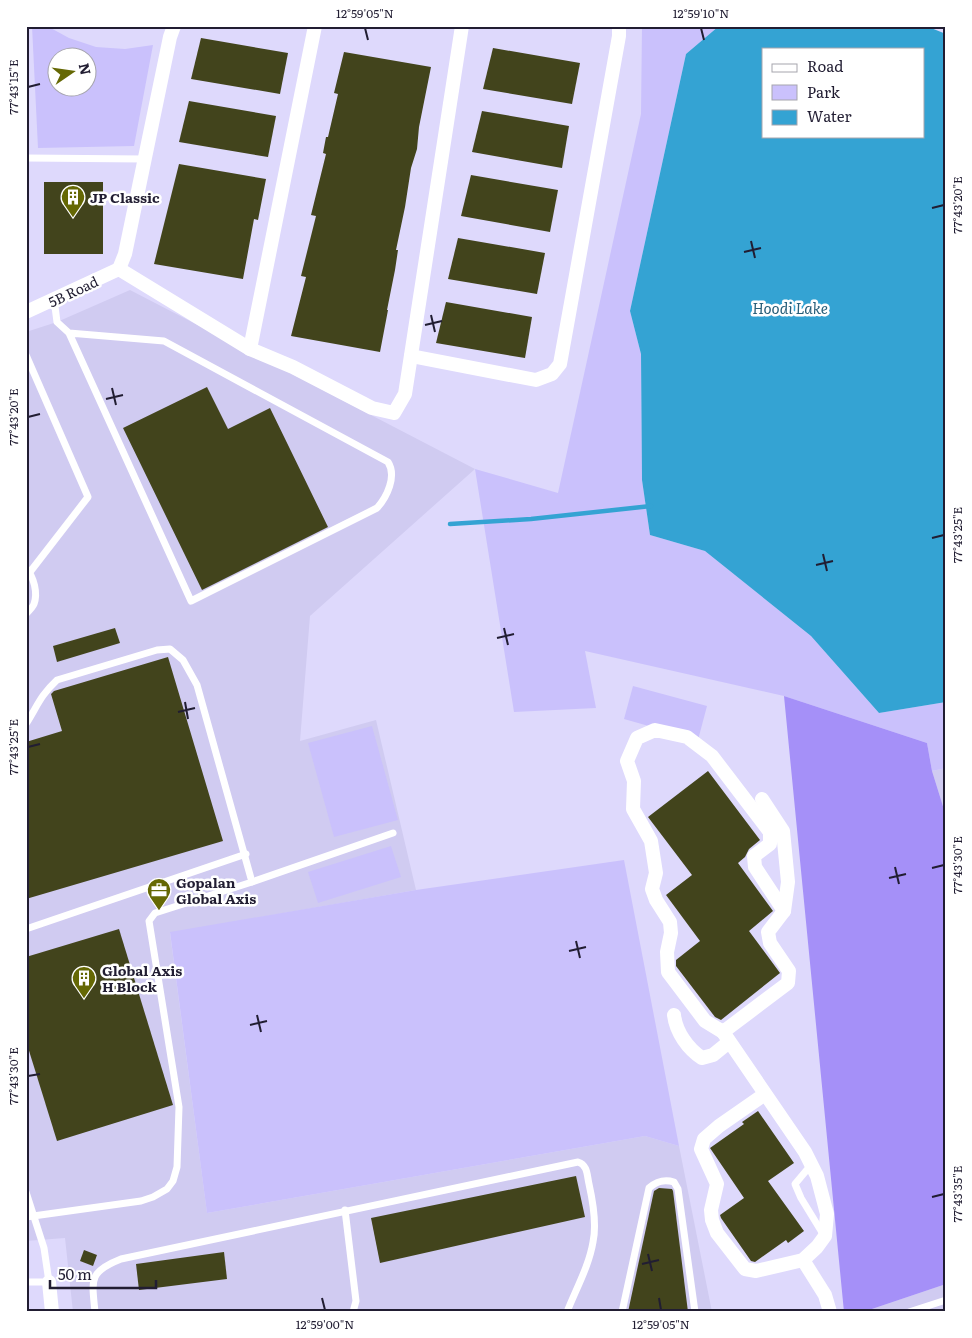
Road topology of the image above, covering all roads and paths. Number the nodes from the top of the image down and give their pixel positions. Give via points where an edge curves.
1 (174, 26) edge
2 (315, 26) edge
3 (462, 26) edge
4 (618, 26) edge
5 (26, 158) edge
6 (144, 159) junction
7 (119, 269) junction
8 (54, 299) junction
9 (26, 312) edge
10 (69, 333) junction
11 (250, 349) junction
12 (26, 355) edge
13 (411, 356) junction
14 (28, 570) edge
15 (26, 614) edge
16 (26, 724) edge
17 (762, 799) dead end
18 (393, 833) dead end
19 (246, 854) junction
20 (252, 882) junction
21 (784, 911) junction
22 (26, 930) edge
23 (674, 1015) dead end
24 (726, 1037) junction
25 (765, 1094) junction
26 (811, 1165) junction
27 (26, 1192) edge
28 (346, 1210) junction
29 (30, 1216) edge
30 (824, 1236) junction
31 (803, 1260) junction
32 (26, 1282) edge
33 (48, 1282) junction
34 (946, 1300) edge
35 (52, 1312) edge
36 (95, 1312) edge
37 (353, 1312) edge
38 (567, 1312) edge
39 (622, 1312) edge
40 (695, 1312) edge
41 (830, 1312) edge
42 (909, 1312) edge

1 - 6 street
2 - 11 street
3 - 13 street
4 - 13 street via 619,36 560,364 552,374 536,380
5 - 6 lane
6 - 7 street via 125,254
7 - 8 street, 5B Road
7 - 11 street
8 - 9 street, 5B Road
8 - 10 lane via 56,322
10 - 10 lane via 191,601 377,508 385,497 391,470 388,462 164,341
11 - 13 street via 293,367 372,408 394,413 406,394
12 - 14 lane via 88,497
14 - 15 lane via 35,592 34,605
16 - 19 lane via 46,690 58,680 157,650 170,650 183,660 197,685
17 - 21 street via 783,831 788,882
18 - 20 lane
19 - 20 lane
19 - 22 lane
20 - 29 lane via 155,913 149,920 179,1107 177,1167 173,1180 167,1189 141,1201
21 - 24 street via 768,932 770,943 789,971 788,984
21 - 24 street via 755,866 754,856 770,844 770,832 712,756 687,737 655,730 637,738 627,761 634,781 633,809 651,841 656,873 652,889 670,922 668,972 705,1021
23 - 24 street via 675,1026 693,1052 702,1058 713,1055
24 - 25 street
25 - 26 street
25 - 31 street via 704,1139 701,1149 717,1184 712,1220 717,1233 745,1269 756,1272
26 - 30 street via 827,1214
26 - 30 lane via 795,1184
27 - 29 lane
28 - 36 lane via 114,1261 94,1277
28 - 37 lane via 356,1301
28 - 38 lane via 582,1163 591,1193 594,1241
29 - 33 lane via 44,1248
30 - 31 street
31 - 41 street via 825,1295
32 - 33 lane
33 - 35 street
34 - 42 lane
39 - 40 lane via 649,1188 663,1180 674,1182 678,1189

